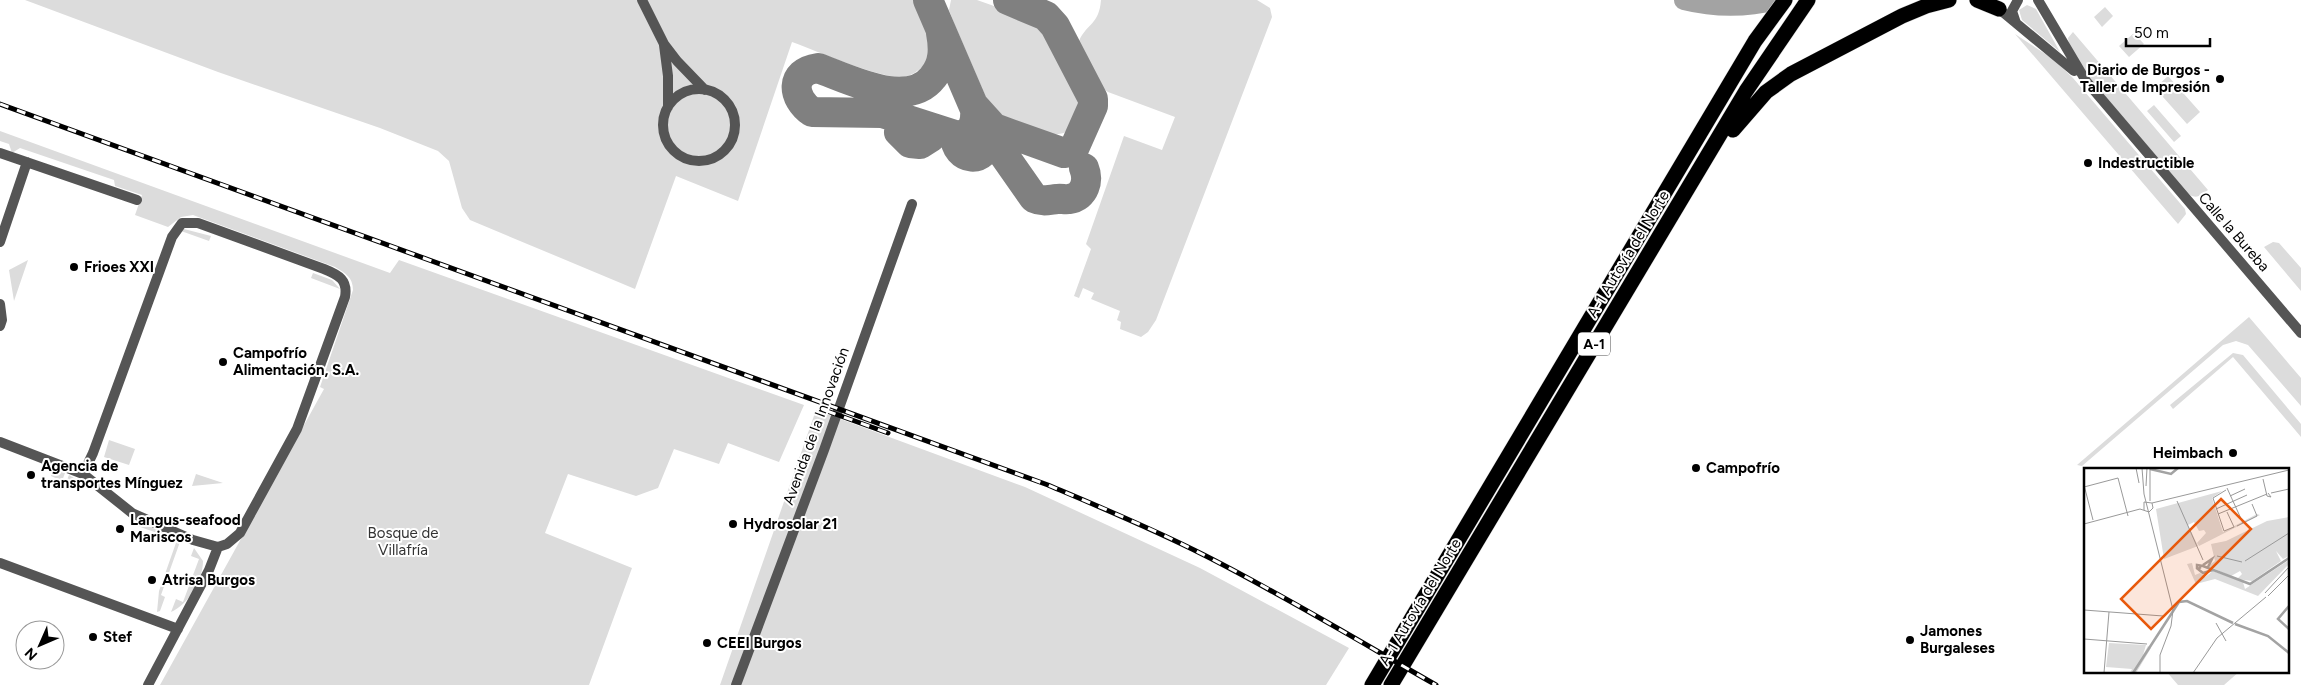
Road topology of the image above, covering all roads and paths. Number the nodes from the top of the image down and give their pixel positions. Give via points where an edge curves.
1 (642, 0) edge
2 (1785, 0) edge
3 (1949, 0) edge
4 (1977, 0) edge
5 (2018, 0) edge
6 (2038, 0) edge
7 (1805, 3) edge
8 (1999, 8) joint
9 (2016, 23) junction
10 (664, 44) junction
11 (2086, 81) junction
12 (705, 90) junction
13 (668, 107) junction
14 (0, 153) edge
15 (27, 162) junction
16 (137, 200) dead end
17 (912, 204) dead end
18 (0, 242) edge
19 (0, 304) edge
20 (0, 326) edge
21 (2301, 333) edge
22 (1595, 343) junction
23 (0, 442) edge
24 (83, 474) junction
25 (218, 547) junction
26 (0, 563) edge
27 (178, 629) junction
28 (148, 685) edge
29 (736, 685) edge
30 (1372, 685) edge
31 (1391, 685) edge

1 - 10 street
2 - 30 highway, A-1 Autovía del Norte / A-1 via 1755,41
3 - 22 highway via 1926,6 1838,48 1791,74 1760,98 1732,132 1625,308
4 - 8 highway
5 - 9 street via 2012,11
6 - 11 street, Calle la Bureba
7 - 22 highway, A-1 Autovía del Norte / A-1 via 1746,91
8 - 9 street, Calle la Bureba
9 - 11 street, Calle la Bureba
10 - 12 street
10 - 13 street
11 - 21 street, Calle la Bureba
12 - 13 street via 688,90 678,95
12 - 13 street via 722,97 734,117 731,141 714,157 691,160 671,147 663,125
14 - 15 street
15 - 16 street
15 - 18 street
17 - 29 street, Avenida de la Innovación
19 - 20 street
22 - 31 highway, A-1 Autovía del Norte / A-1
23 - 24 street
24 - 25 street via 132,514
24 - 25 street via 172,238 182,223 198,223 332,272 345,282 346,297 297,429 240,533
25 - 27 street
26 - 27 street
27 - 28 street

